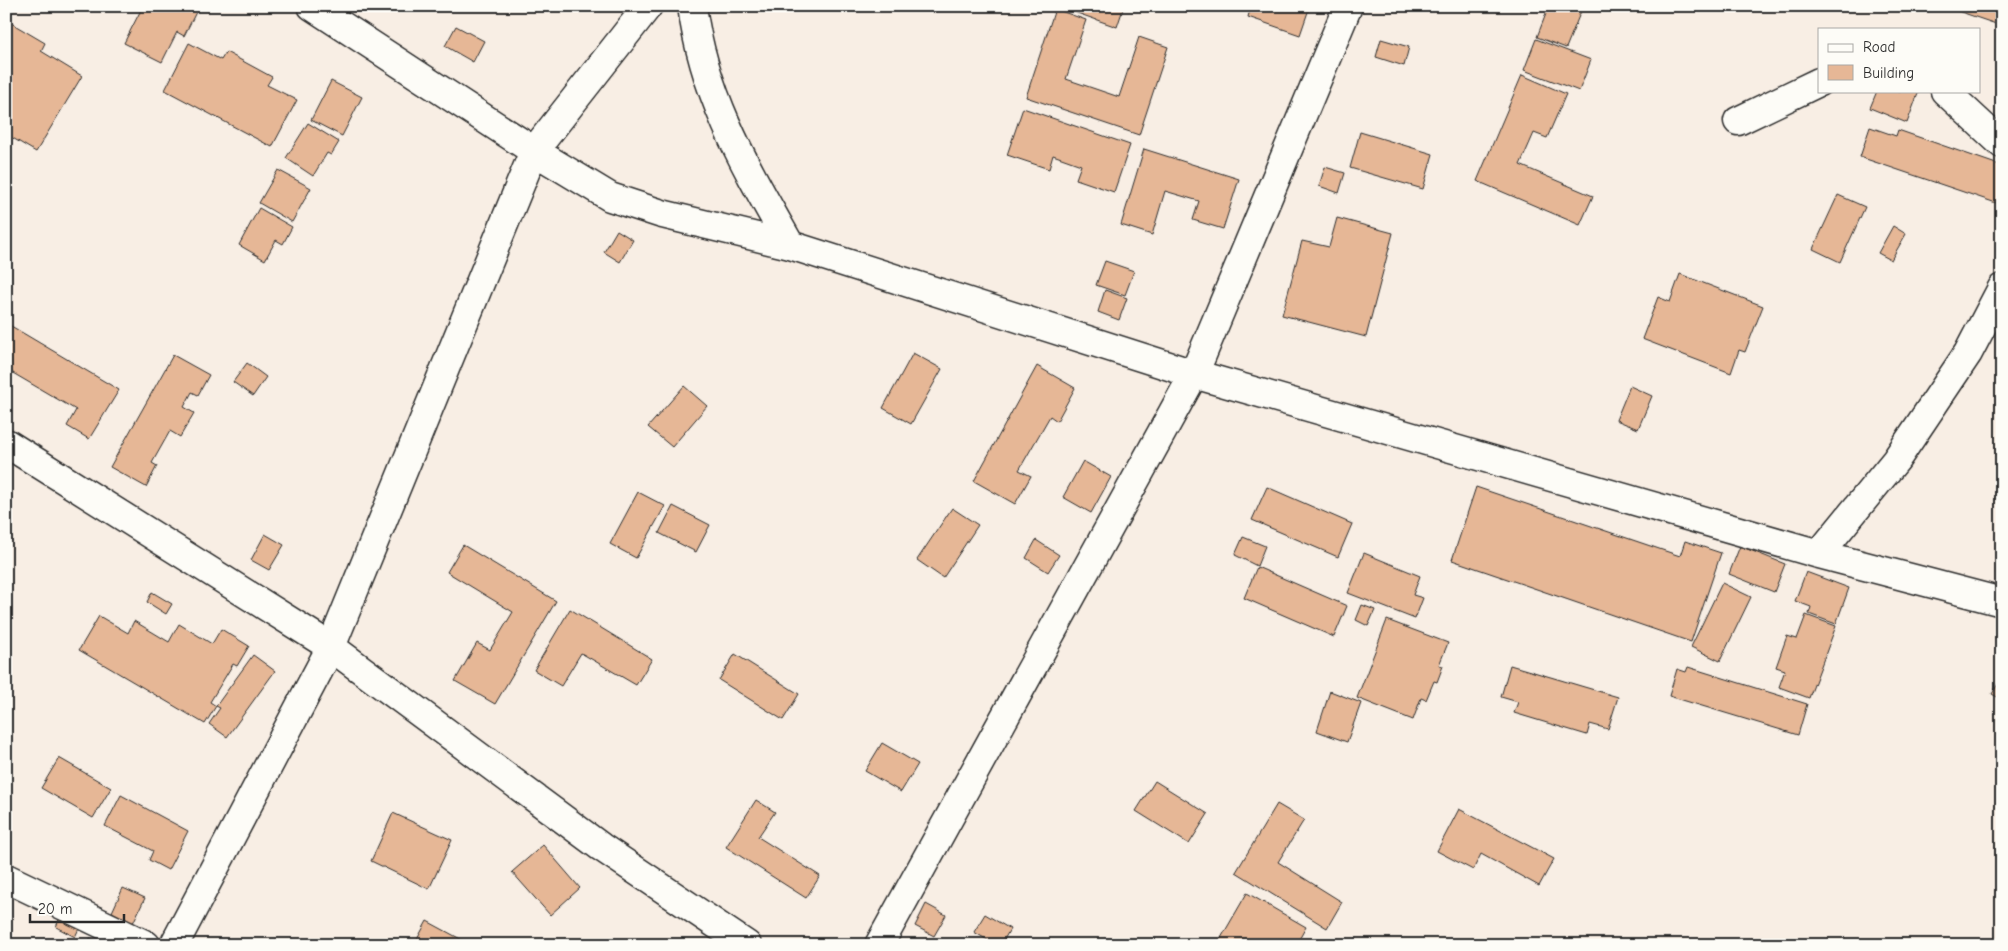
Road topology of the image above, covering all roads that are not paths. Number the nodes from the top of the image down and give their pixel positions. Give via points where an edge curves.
1 (312, 6) edge
2 (648, 6) edge
3 (692, 6) edge
4 (1348, 6) edge
5 (1818, 82) edge
6 (1946, 92) edge
7 (1738, 120) dead end
8 (2002, 144) edge
9 (534, 151) junction
10 (790, 245) junction
11 (2002, 288) edge
12 (1194, 374) junction
13 (6, 443) edge
14 (1819, 554) junction
15 (2002, 602) edge
16 (331, 647) junction
17 (6, 878) edge
18 (146, 945) edge
19 (174, 945) edge
20 (747, 945) edge
21 (879, 945) edge

1 - 9 street
2 - 9 street
3 - 10 street via 696,35 714,97 743,160
4 - 12 street
5 - 7 street
6 - 8 street
9 - 10 street via 610,197 662,214
9 - 16 street
10 - 12 street
11 - 14 street via 1968,353 1896,460
12 - 14 street
12 - 21 street
13 - 16 street
14 - 15 street
16 - 19 street
16 - 20 street via 601,848
17 - 18 street

